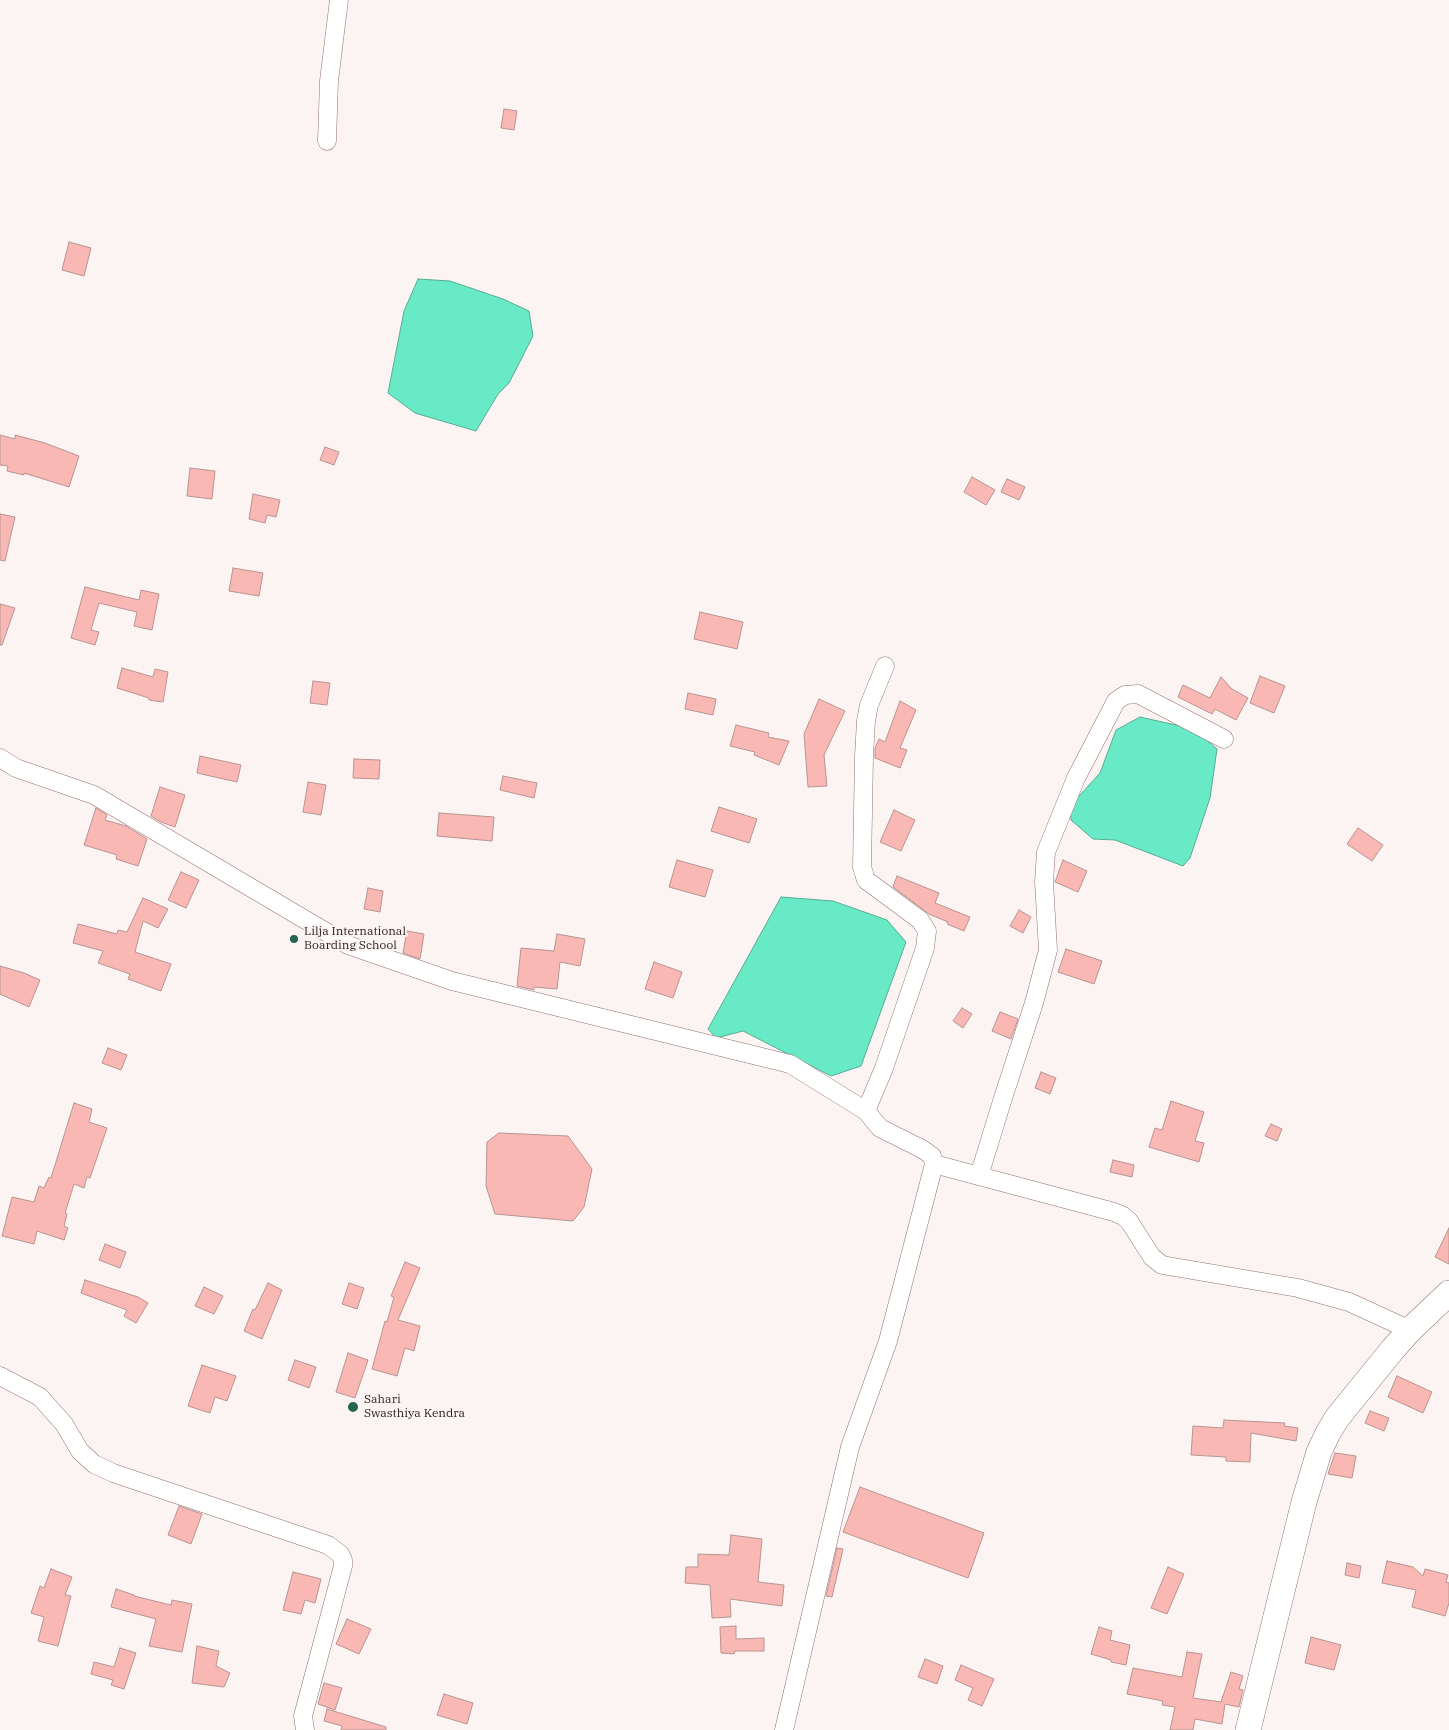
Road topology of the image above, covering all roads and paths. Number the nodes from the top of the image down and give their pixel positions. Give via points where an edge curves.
1 (339, 0) edge
2 (327, 141) dead end
3 (886, 666) dead end
4 (1224, 738) dead end
5 (0, 758) edge
6 (866, 1112) junction
7 (934, 1164) junction
8 (979, 1176) junction
9 (1449, 1293) edge
10 (1410, 1330) junction
11 (0, 1376) edge
12 (305, 1730) edge
13 (784, 1730) edge
14 (1248, 1730) edge

1 - 2 street via 329,81
3 - 6 street via 869,705 866,721 862,866 866,880 920,920 926,931 926,948
4 - 8 street via 1138,694 1125,695 1116,701 1076,778 1046,852 1044,882 1048,950
5 - 6 street via 16,768 94,796 348,945 452,981 790,1064
6 - 7 street via 880,1128 927,1152
7 - 8 street
7 - 13 street via 888,1341 850,1447
8 - 10 street via 1124,1216 1152,1257 1162,1265 1298,1288 1350,1302
9 - 10 main road
10 - 14 main road via 1338,1418 1319,1452
11 - 12 street via 40,1397 64,1424 80,1451 94,1464 328,1545 340,1554 343,1566 303,1716

